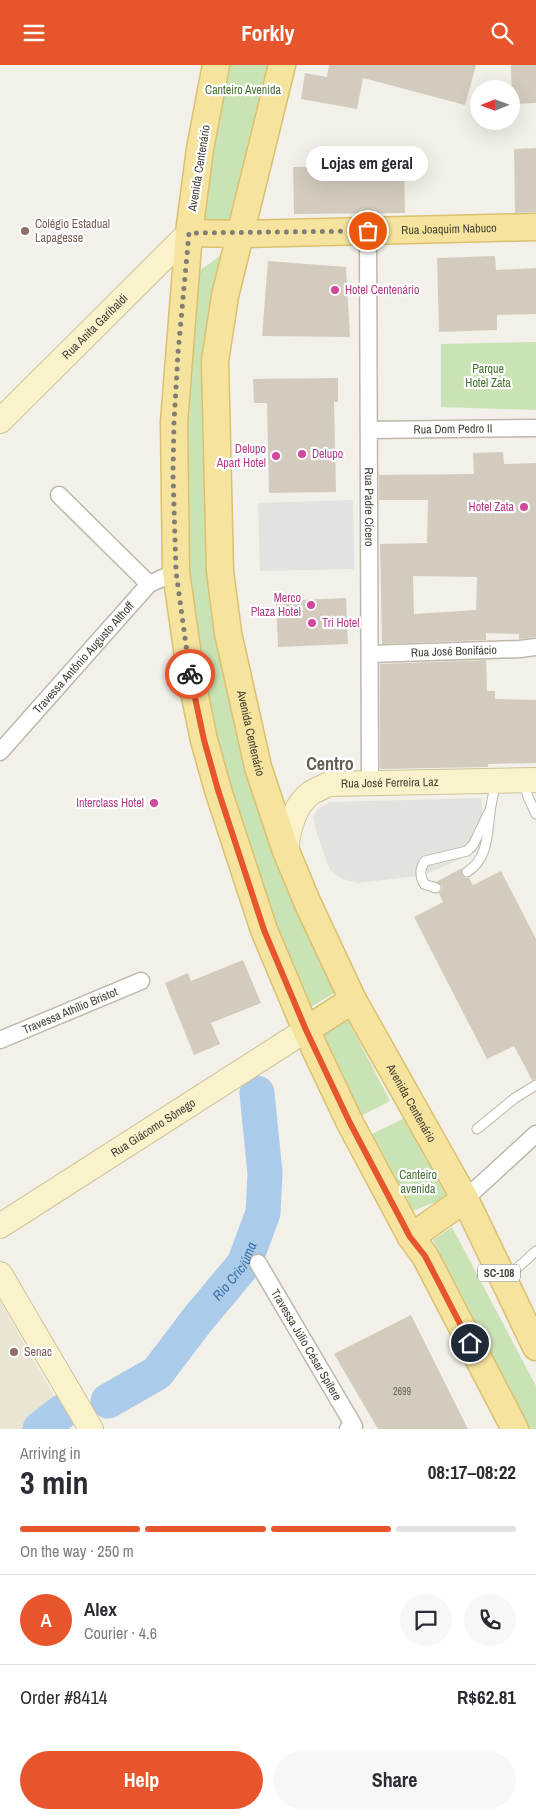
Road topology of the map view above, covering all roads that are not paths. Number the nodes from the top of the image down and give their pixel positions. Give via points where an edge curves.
1 (202, 65) edge
2 (276, 65) edge
3 (282, 65) edge
4 (214, 78) edge
5 (274, 96) junction
6 (536, 227) edge
7 (368, 231) junction
8 (189, 233) junction
9 (241, 233) junction
10 (0, 421) edge
11 (536, 428) edge
12 (369, 430) junction
13 (59, 495) dead end
14 (176, 572) junction
15 (149, 584) junction
16 (536, 647) edge
17 (370, 654) junction
18 (0, 752) edge
19 (530, 780) edge
20 (496, 782) junction
21 (370, 783) junction
22 (490, 811) junction
23 (536, 814) edge
24 (286, 851) junction
25 (467, 872) dead end
26 (436, 888) dead end
27 (141, 981) dead end
28 (353, 1001) junction
29 (306, 1030) junction
30 (0, 1040) edge
31 (536, 1085) edge
32 (477, 1129) dead end
33 (536, 1134) edge
34 (465, 1199) junction
35 (0, 1226) edge
36 (410, 1237) junction
37 (536, 1251) edge
38 (258, 1263) dead end
39 (0, 1274) edge
40 (503, 1281) junction
41 (536, 1347) edge
42 (351, 1427) edge
43 (91, 1429) edge
44 (515, 1429) edge

1 - 4 street
2 - 5 lane
3 - 5 main road, Avenida Centenário
4 - 8 main road, Avenida Centenário via 200,149
5 - 9 main road, Avenida Centenário
6 - 7 main road, Rua Joaquim Nabuco
7 - 9 main road, Rua Joaquim Nabuco
7 - 12 street, Rua Padre Cícero
8 - 9 main road, Rua Joaquim Nabuco
8 - 10 street, Rua Anita Garibaldi
8 - 14 main road, Avenida Centenário via 174,422
9 - 24 main road, Avenida Centenário via 215,361 220,571 228,633 246,718 258,767
11 - 12 street, Rua Dom Pedro II
12 - 17 street, Rua Padre Cícero
13 - 15 street
14 - 15 street, Travessa Antônio Augusto Althoff
14 - 29 main road, Avenida Centenário via 191,677 218,790 264,930
15 - 18 street, Travessa Antônio Augusto Althoff
16 - 17 street, Rua José Bonifácio
17 - 21 street, Rua Padre Cícero
19 - 20 street, Rua José Ferreira Laz
19 - 23 lane via 528,797
20 - 21 street, Rua José Ferreira Laz
20 - 22 lane
21 - 24 street, Rua José Ferreira Laz via 329,784 310,794 298,808 288,829
22 - 25 lane via 487,843 480,859
22 - 26 lane via 467,851 425,861 422,865 420,875 424,884
24 - 28 main road, Avenida Centenário
27 - 30 street, Travessa Athílio Bristot
28 - 29 main road
28 - 34 main road, Avenida Centenário
29 - 35 street, Rua Giácomo Sônego
29 - 36 main road, Avenida Centenário
31 - 32 lane via 515,1097
33 - 34 street
34 - 36 main road
34 - 40 main road, Avenida Centenário / SC-108
36 - 44 main road, Avenida Centenário via 425,1256
37 - 40 lane
38 - 42 street, Travessa Júlio César Spilere
39 - 43 street
40 - 41 main road, Avenida Centenário / SC-108

